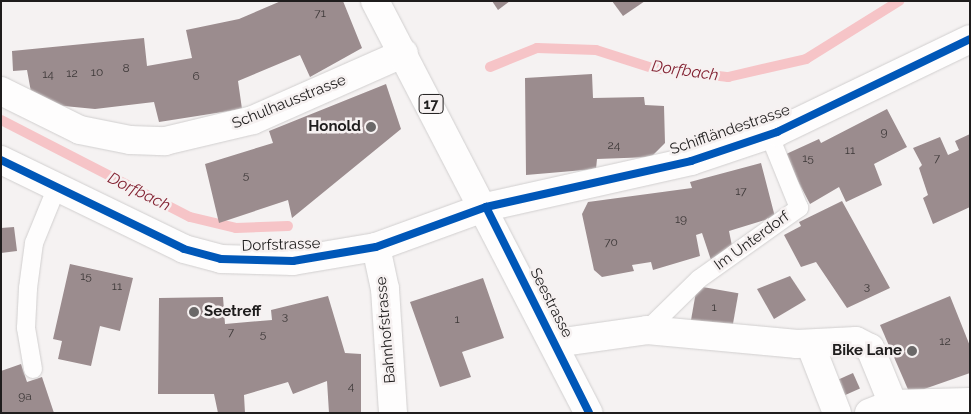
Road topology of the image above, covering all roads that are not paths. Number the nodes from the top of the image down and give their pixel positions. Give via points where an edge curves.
1 (375, 1) edge
2 (970, 39) edge
3 (404, 53) junction
4 (1, 91) edge
5 (769, 134) junction
6 (1, 160) edge
7 (56, 190) junction
8 (486, 207) junction
9 (376, 247) junction
10 (647, 330) junction
11 (556, 343) junction
12 (810, 344) junction
13 (33, 369) dead end
14 (970, 402) edge
15 (881, 408) edge
16 (393, 413) edge
17 (590, 413) edge
18 (837, 413) edge

1 - 3 street, Seestrasse / 17
2 - 5 street, Schiffländestrasse
3 - 4 street, Schulhausstrasse via 253,120 165,141 123,139 80,130
3 - 8 street, Seestrasse / 17
5 - 8 street, Schiffländestrasse via 691,161
5 - 10 lane, Im Unterdorf via 799,208 699,279
6 - 7 street, Dorfstrasse
7 - 9 street, Dorfstrasse via 150,235 221,259 293,261
7 - 13 lane via 34,243 28,288 26,328
8 - 9 street, Dorfstrasse
8 - 11 street, Seestrasse / 17
9 - 16 street, Bahnhofstrasse via 385,289
10 - 11 street
10 - 12 street
11 - 17 street, Seestrasse / 17
12 - 15 street via 856,341 870,348
12 - 18 street
14 - 15 street

